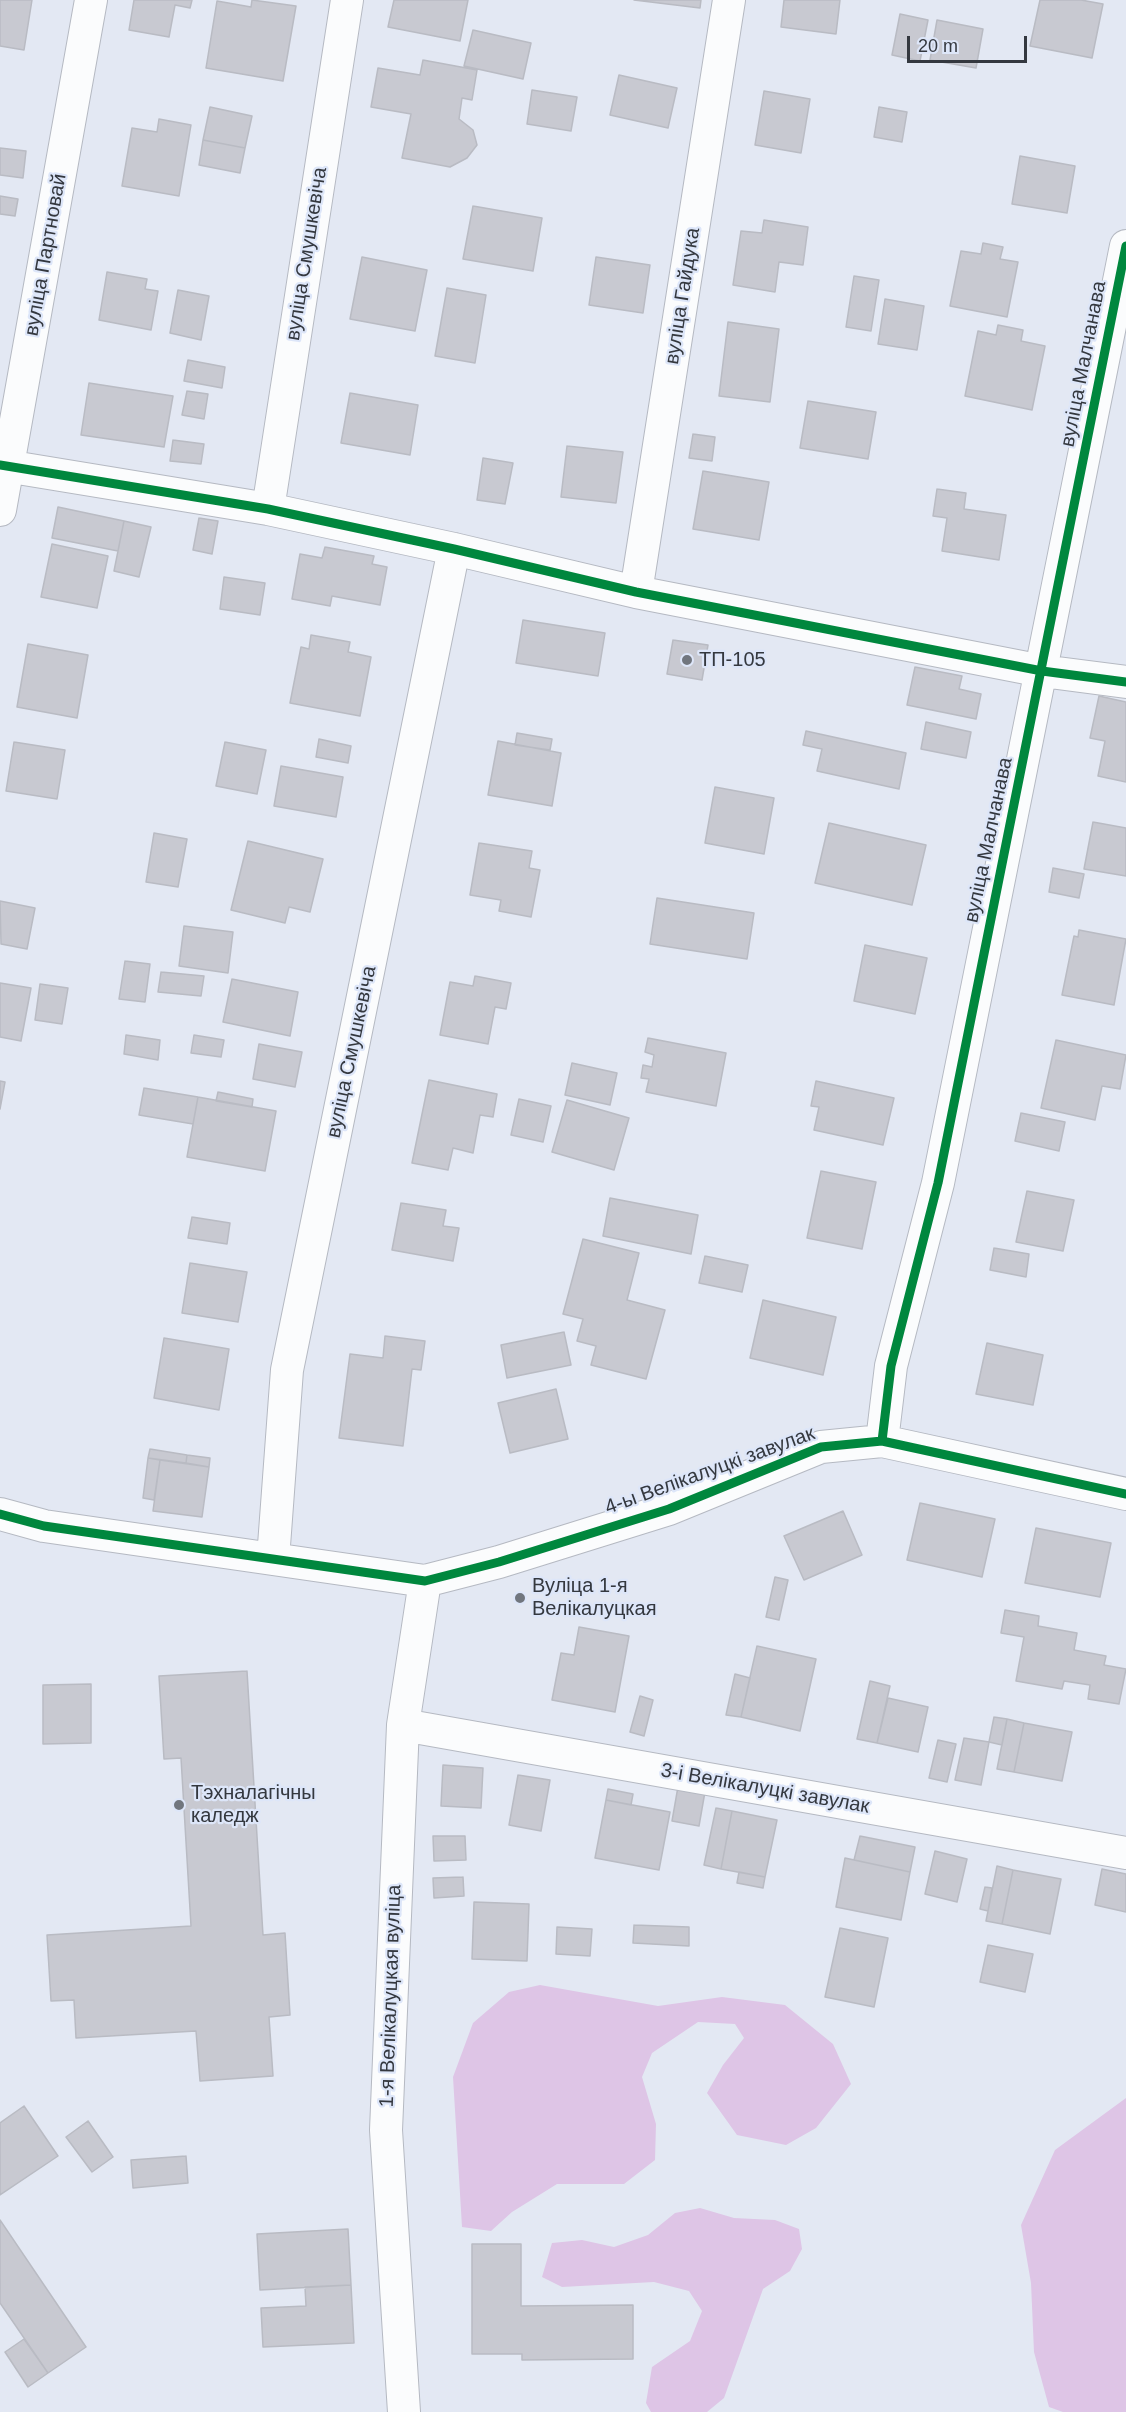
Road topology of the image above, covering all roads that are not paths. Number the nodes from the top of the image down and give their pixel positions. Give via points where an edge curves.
1 (91, 0) edge
2 (347, 0) edge
3 (729, 0) edge
4 (1126, 246) edge
5 (4, 465) edge
6 (268, 509) junction
7 (0, 510) edge
8 (454, 549) junction
9 (636, 592) junction
10 (1042, 671) junction
11 (1126, 682) edge
12 (882, 1441) junction
13 (1126, 1494) edge
14 (0, 1514) edge
15 (273, 1559) junction
16 (425, 1581) junction
17 (403, 1725) junction
18 (1126, 1853) edge
19 (404, 2412) edge

1 - 5 street, вуліца Партновай
2 - 6 street, вуліца Смушкевіча
3 - 9 street, вуліца Гайдука
4 - 10 street, вуліца Малчанава
5 - 6 street
5 - 7 street, вуліца Партновай
6 - 8 street
8 - 9 street
8 - 15 street, вуліца Смушкевіча via 287,1370
9 - 10 street
10 - 11 street
10 - 12 street, вуліца Малчанава via 938,1183 891,1366
12 - 13 street, 4-ы Велікалуцкі завулак
12 - 16 street, 4-ы Велікалуцкі завулак via 821,1448 669,1509
14 - 15 street, 4-ы Велікалуцкі завулак via 44,1526
15 - 16 street, 4-ы Велікалуцкі завулак
16 - 17 street, 1-я Велікалуцкая вуліца
17 - 18 street, 3-і Велікалуцкі завулак
17 - 19 street, 1-я Велікалуцкая вуліца via 386,2130

